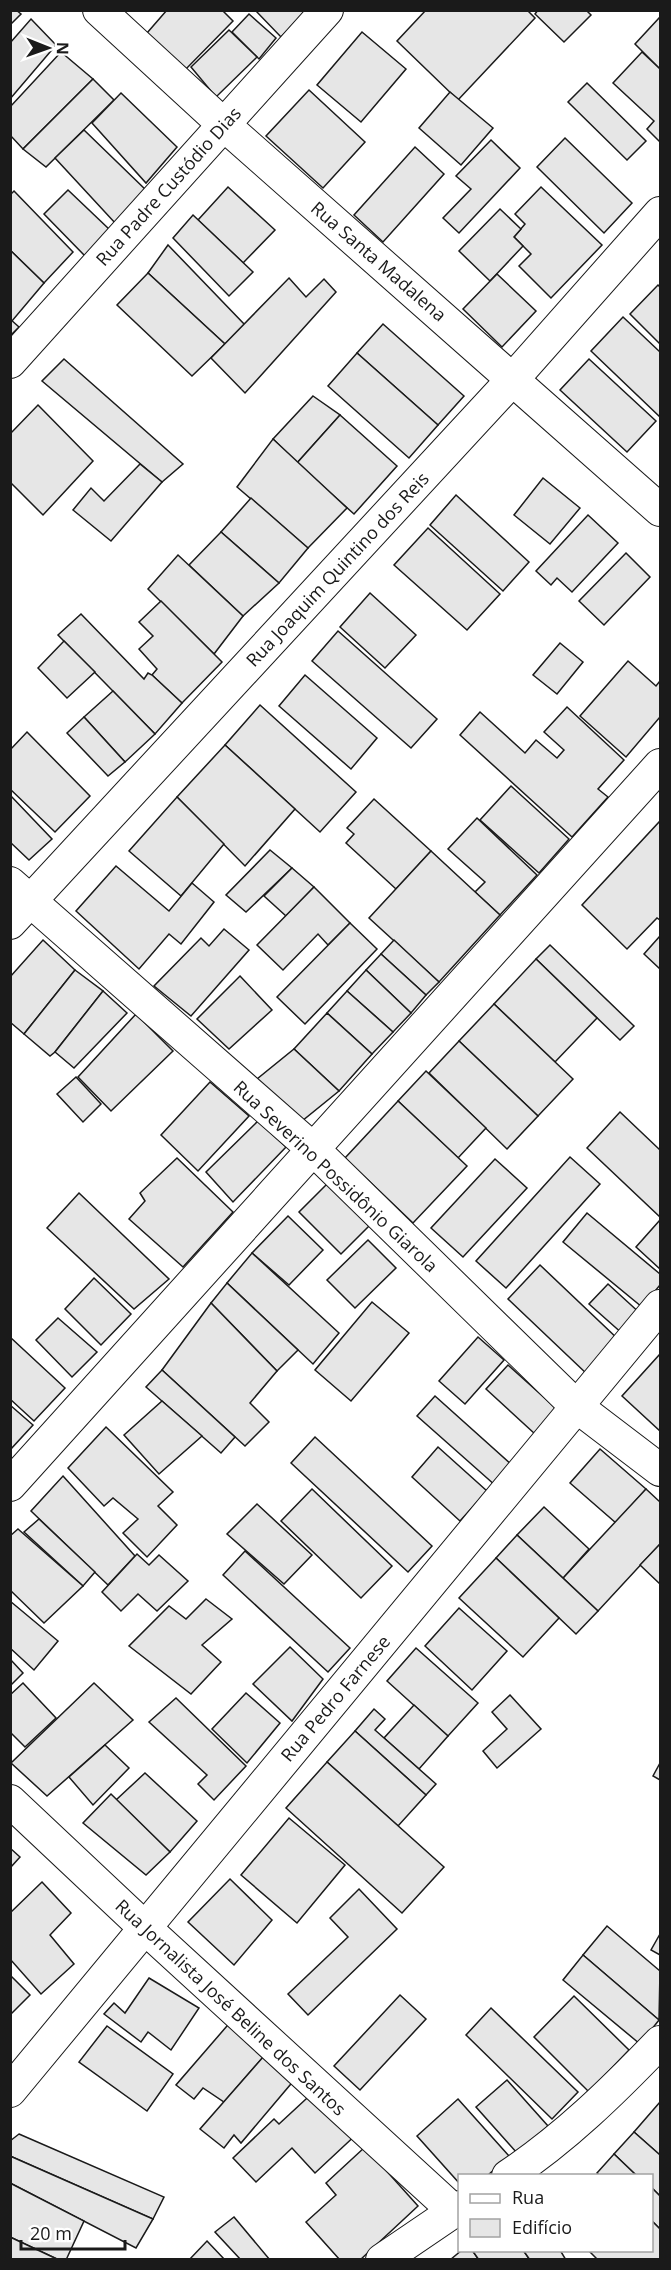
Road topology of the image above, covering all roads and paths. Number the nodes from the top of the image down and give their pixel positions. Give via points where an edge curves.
1 (99, 10) edge
2 (327, 10) edge
3 (223, 124) junction
4 (660, 213) edge
5 (10, 362) edge
6 (513, 379) junction
7 (660, 510) edge
8 (660, 765) edge
9 (17, 902) edge
10 (313, 1149) junction
11 (660, 1306) edge
12 (576, 1406) junction
13 (660, 1470) edge
14 (10, 1485) edge
15 (10, 1801) edge
16 (145, 1928) junction
17 (660, 2042) edge
18 (10, 2091) edge
19 (510, 2174) edge
20 (457, 2209) edge
21 (382, 2259) edge

1 - 3 street, Rua Santa Madalena
2 - 3 street, Rua Padre Custódio Dias
3 - 5 street, Rua Padre Custódio Dias
3 - 6 street, Rua Santa Madalena
4 - 6 street, Rua Joaquim Quintino dos Reis
6 - 7 street, Rua Santa Madalena
6 - 9 street, Rua Joaquim Quintino dos Reis
8 - 10 street
9 - 10 street, Rua Severino Possidônio Giarola
10 - 12 street, Rua Severino Possidônio Giarola
10 - 14 street
11 - 12 street, Rua Pedro Farnese
12 - 13 street, Rua Severino Possidônio Giarola
12 - 16 street, Rua Pedro Farnese
15 - 16 street, Rua Jornalista José Beline dos Santos
16 - 18 street, Rua Pedro Farnese
16 - 20 street, Rua Jornalista José Beline dos Santos
17 - 19 street via 605,2099 540,2155
20 - 21 street

